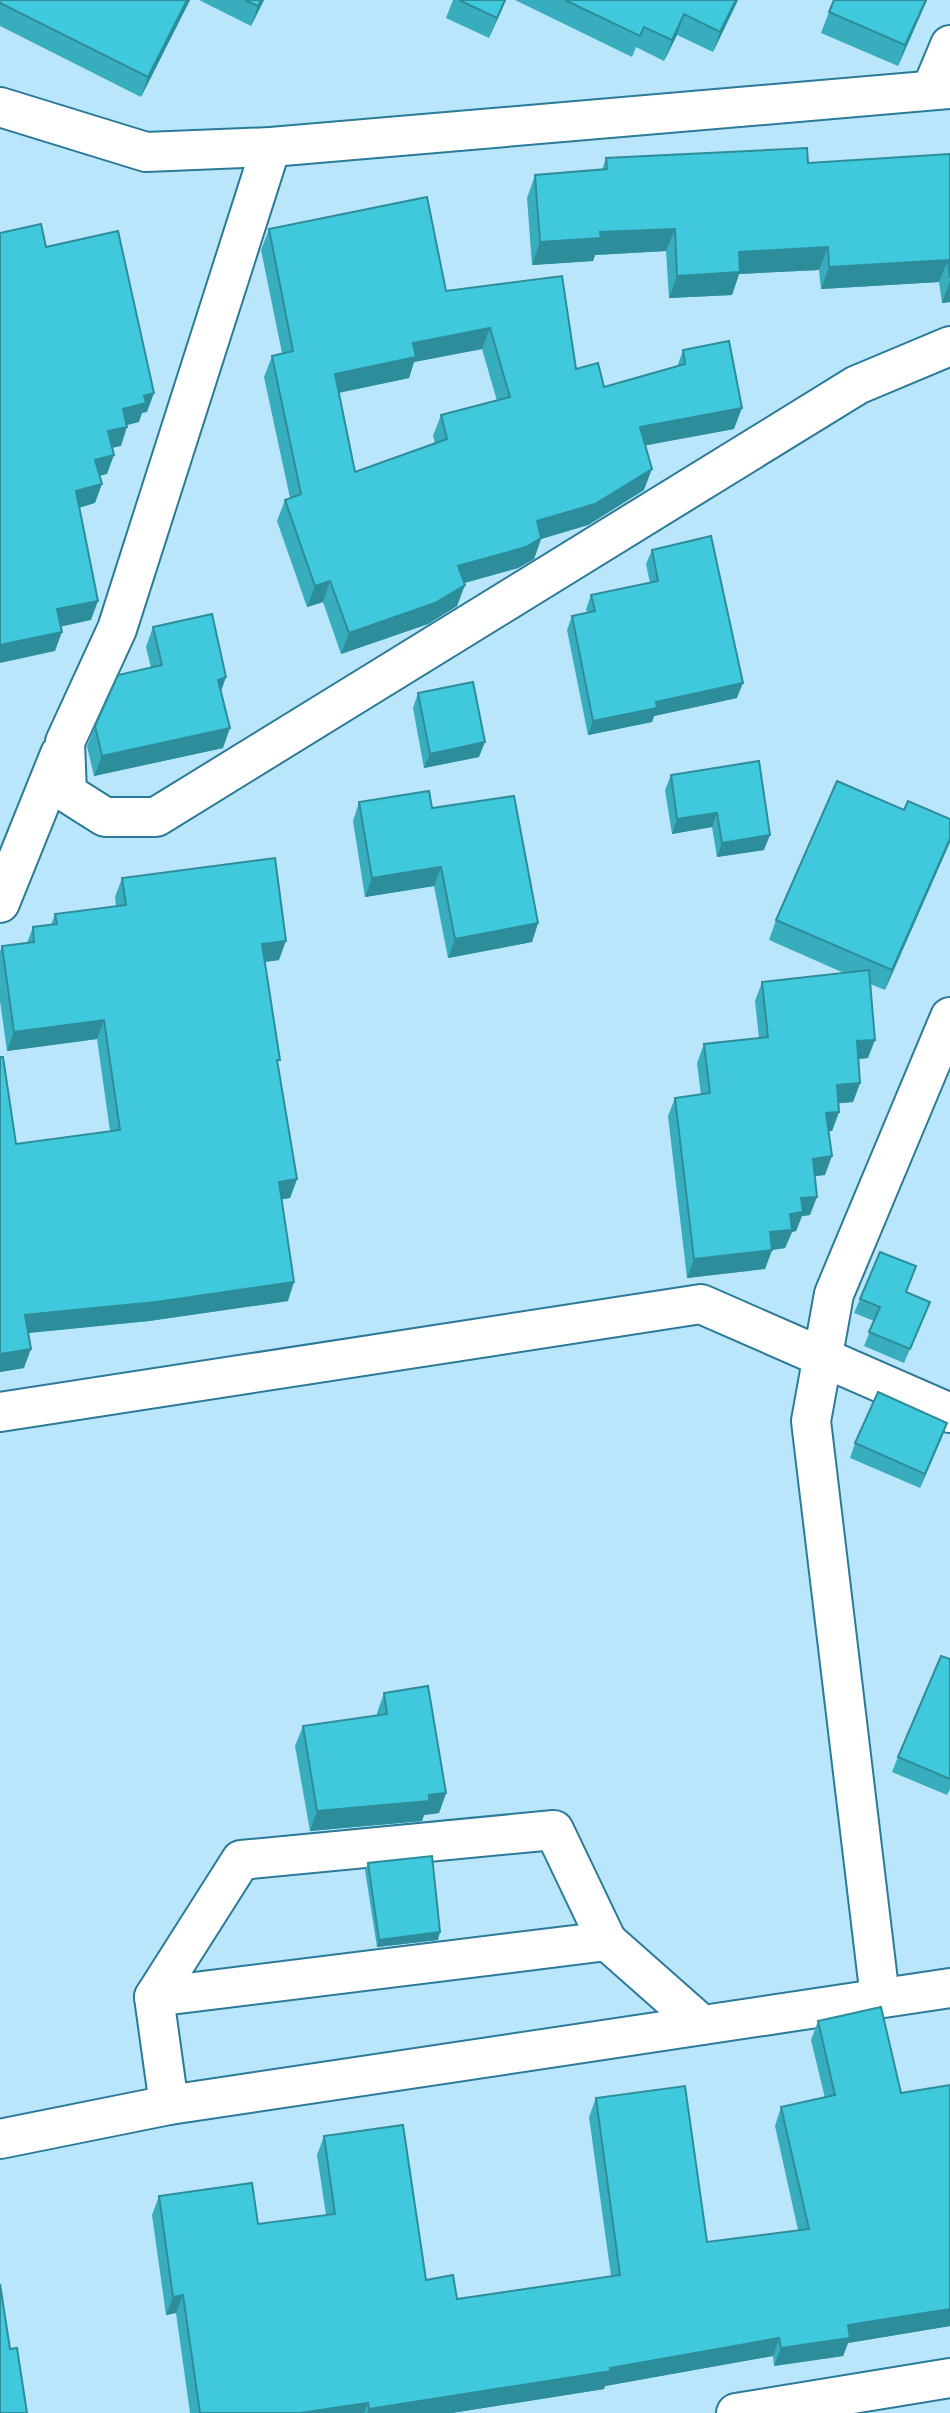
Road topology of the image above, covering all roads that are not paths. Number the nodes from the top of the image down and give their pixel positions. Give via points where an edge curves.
1 (950, 45) edge
2 (941, 88) edge
3 (0, 107) edge
4 (271, 146) junction
5 (950, 345) edge
6 (65, 742) junction
7 (0, 903) edge
8 (950, 1017) edge
9 (822, 1358) junction
10 (942, 1398) edge
11 (0, 1412) edge
12 (607, 1941) junction
13 (950, 1988) edge
14 (154, 1997) junction
15 (880, 1998) junction
16 (702, 2025) junction
17 (169, 2105) junction
18 (0, 2139) edge
19 (950, 2378) edge
20 (876, 2402) edge
21 (736, 2413) edge

1 - 2 street
2 - 4 street
3 - 4 street via 146,152
4 - 6 street via 117,628
5 - 6 street via 857,385 156,817 105,817 67,793
6 - 7 street
8 - 9 street via 834,1294
9 - 10 street
9 - 11 street via 701,1304
9 - 15 street via 811,1421
12 - 14 street
12 - 14 street via 554,1830 241,1860
12 - 16 street
13 - 15 street
14 - 17 street
15 - 16 street
16 - 17 street
17 - 18 street
19 - 20 street
20 - 21 street

